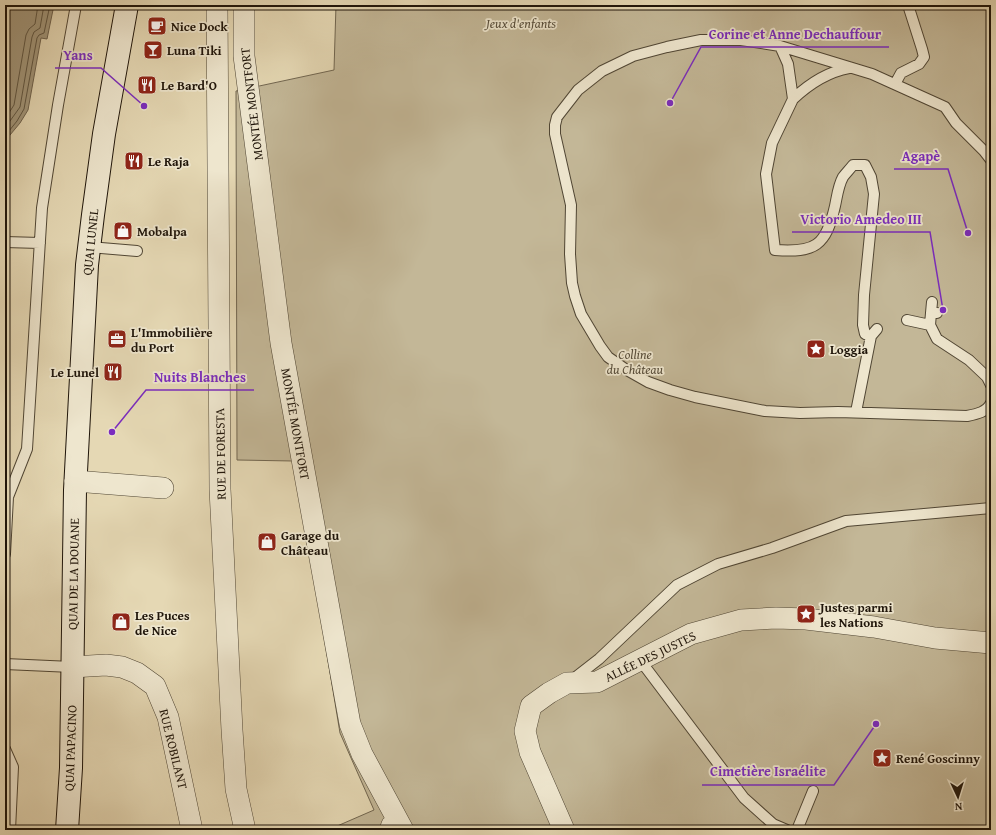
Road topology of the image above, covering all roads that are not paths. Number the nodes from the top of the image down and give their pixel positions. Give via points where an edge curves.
1 (76, 5) edge
2 (127, 5) edge
3 (217, 5) edge
4 (244, 5) edge
5 (908, 5) edge
6 (780, 46) junction
7 (850, 68) junction
8 (895, 84) junction
9 (793, 99) junction
10 (991, 160) edge
11 (5, 242) edge
12 (40, 243) junction
13 (89, 247) junction
14 (137, 251) dead end
15 (932, 302) dead end
16 (907, 320) dead end
17 (930, 326) junction
18 (991, 385) edge
19 (991, 403) edge
20 (856, 412) junction
21 (75, 481) junction
22 (163, 488) dead end
23 (991, 508) edge
24 (5, 554) edge
25 (991, 643) edge
26 (640, 660) junction
27 (5, 664) edge
28 (72, 667) junction
29 (567, 684) junction
30 (5, 749) edge
31 (813, 791) dead end
32 (396, 826) edge
33 (10, 830) edge
34 (67, 830) edge
35 (192, 830) edge
36 (245, 830) edge
37 (564, 830) edge
38 (787, 830) edge
39 (797, 830) edge

1 - 12 lane via 43,200
2 - 13 main road, QUAI LUNEL via 104,134
3 - 36 street, RUE DE FORESTA via 220,489 231,723 236,789
4 - 32 street, MONTÉE MONTFORT via 244,56 281,343 350,724
5 - 8 lane via 924,57 919,64 901,73
6 - 7 lane
6 - 9 lane via 788,64
6 - 20 lane via 741,40 701,40 667,47 633,56 602,71 574,94 557,117 555,125 571,205 572,283 581,314 608,357 648,382 695,397 765,411
7 - 8 lane
7 - 9 lane via 822,77
8 - 10 lane via 945,107
9 - 20 lane via 772,143 766,174 775,250 800,250 820,243 832,218 843,177 852,165 865,165 871,177 874,194 863,325 865,334 874,332
11 - 12 lane
12 - 24 lane via 27,449 8,497
13 - 14 lane
13 - 21 main road, QUAI LUNEL
15 - 17 lane via 934,313
16 - 17 lane
17 - 18 lane via 937,339 969,360 987,377
19 - 20 lane via 989,408 978,414 967,416
21 - 22 street
21 - 28 main road, QUAI DE LA DOUANE
23 - 29 lane via 846,521 772,548 718,564 677,585 599,659
25 - 26 street, ALLÉE DES JUSTES via 936,638 806,619 776,618 741,620 691,634
26 - 29 street, ALLÉE DES JUSTES via 597,682
26 - 38 lane via 744,798 773,824
27 - 28 lane
28 - 34 main road, QUAI PAPACINO via 71,768
28 - 35 street, RUE ROBILANT via 122,667 137,673 155,686 168,717
29 - 37 street, ALLÉE DES JUSTES via 531,706 526,731 530,752
30 - 33 lane via 13,767
31 - 39 lane

